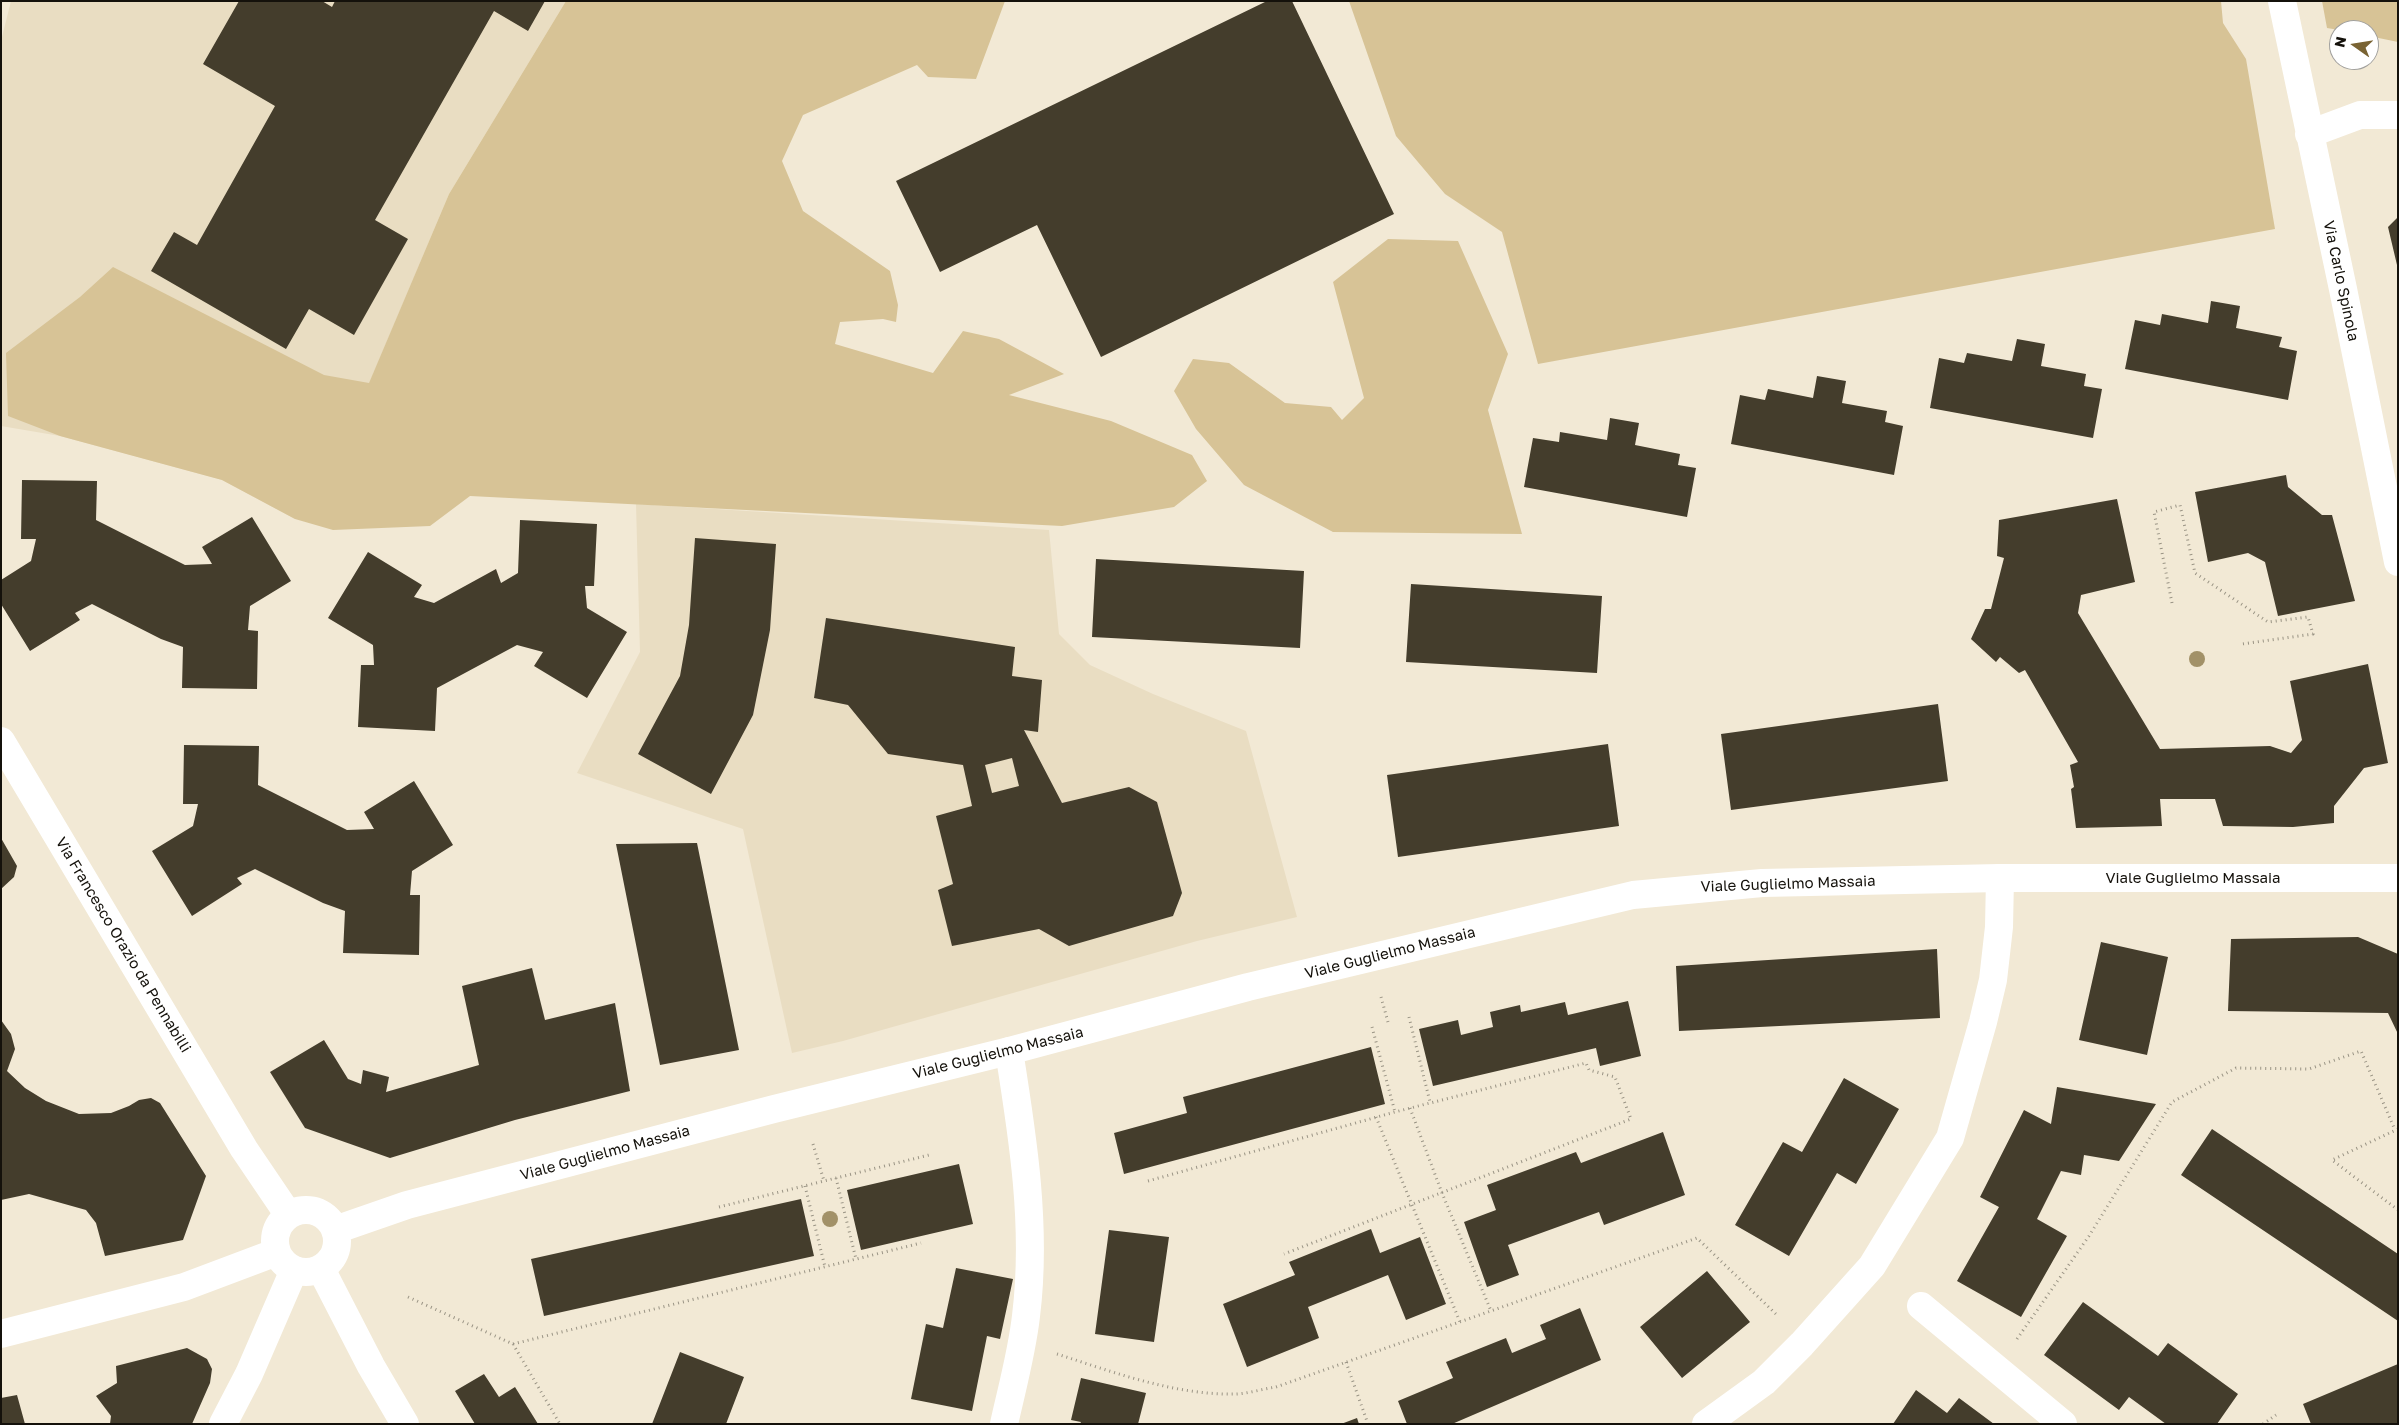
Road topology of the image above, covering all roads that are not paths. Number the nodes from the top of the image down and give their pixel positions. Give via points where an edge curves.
1 (2282, 1) edge
2 (2398, 115) edge
3 (2310, 134) junction
4 (2398, 562) edge
5 (1, 741) edge
6 (2000, 878) junction
7 (2398, 878) edge
8 (1009, 1051) junction
9 (288, 1214) junction
10 (335, 1230) junction
11 (286, 1261) junction
12 (321, 1269) junction
13 (1921, 1306) dead end
14 (1, 1334) edge
15 (223, 1424) edge
16 (405, 1424) edge
17 (1004, 1424) edge
18 (1706, 1424) edge
19 (2063, 1424) edge

1 - 3 street, Via Carlo Spinola
2 - 3 street via 2360,115
3 - 4 street, Via Carlo Spinola
5 - 9 street, Via Francesco Orazio da Pennabilli via 244,1149
6 - 7 street, Viale Guglielmo Massaia
6 - 8 street, Viale Guglielmo Massaia via 1762,883 1633,895 1248,987
6 - 18 street via 1993,980 1950,1138 1872,1266 1764,1382
8 - 10 street, Viale Guglielmo Massaia via 407,1205
8 - 17 street via 1020,1123 1029,1247 1027,1313
9 - 10 street via 304,1210 320,1212
9 - 11 street via 276,1231
10 - 12 street via 336,1252
11 - 12 street via 312,1272
11 - 14 street
11 - 15 street via 249,1374
12 - 16 street
13 - 19 street

